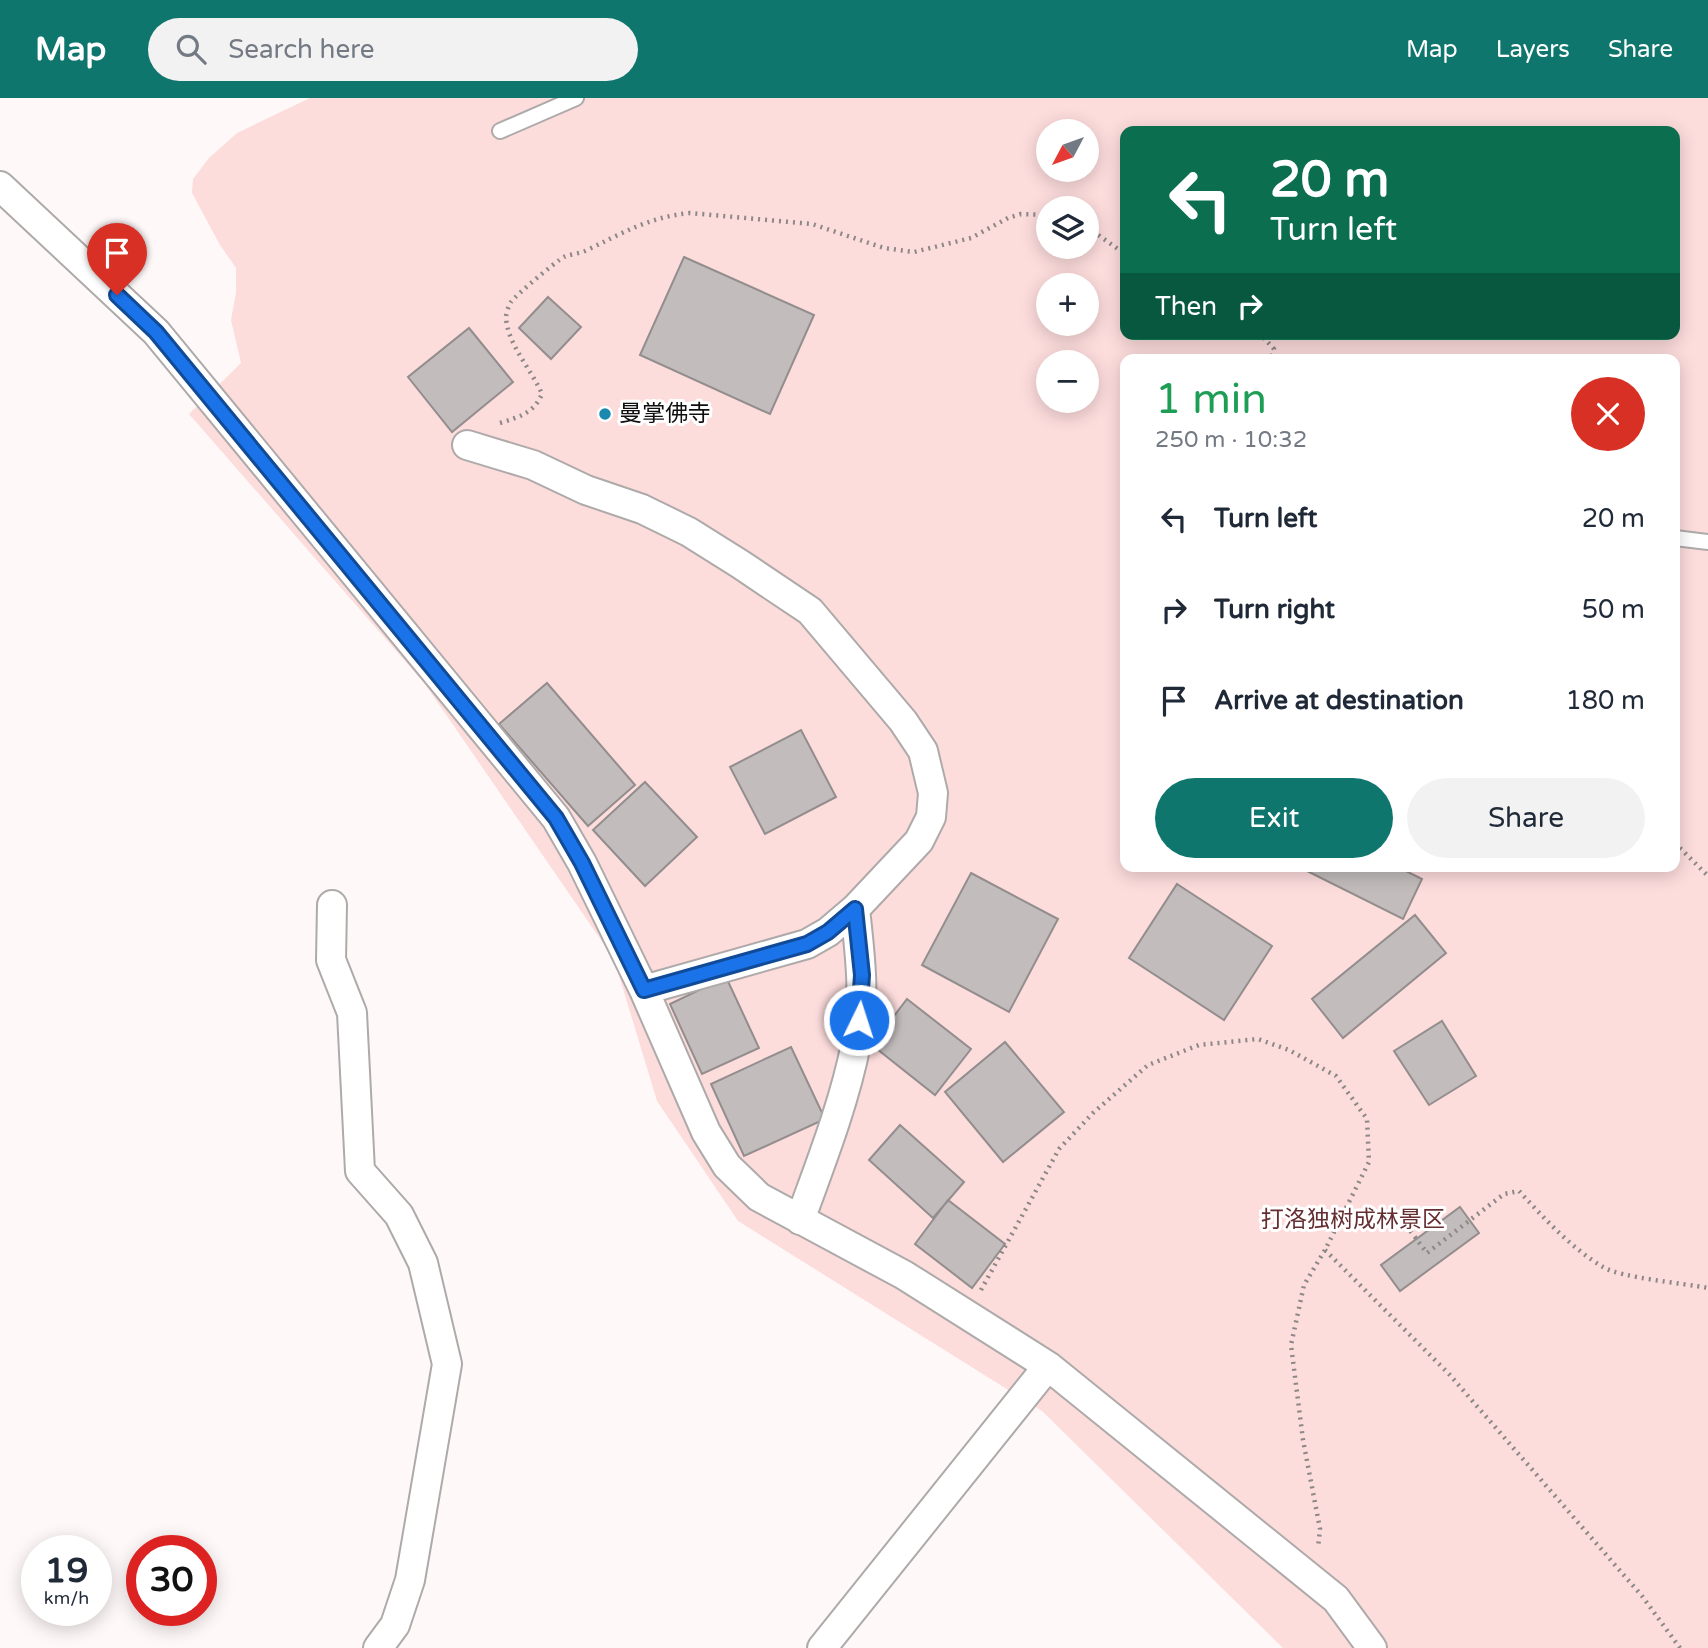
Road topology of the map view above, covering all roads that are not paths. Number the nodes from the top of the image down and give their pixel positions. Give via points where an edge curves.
1 (576, 98) edge
2 (500, 131) dead end
3 (0, 186) edge
4 (467, 445) road end
5 (1680, 539) edge
6 (1708, 542) edge
7 (332, 905) dead end
8 (855, 909) junction
9 (644, 990) junction
10 (800, 1220) junction
11 (1048, 1366) junction
12 (378, 1648) edge
13 (822, 1648) edge
14 (1372, 1648) edge

1 - 2 lane
3 - 9 street via 156,332 556,818
4 - 8 street via 533,465 689,532 787,594 819,620 923,751 933,793 931,817 919,841
5 - 6 lane
7 - 12 street via 331,960 352,1013 360,1171 399,1216 423,1263 447,1364 410,1580 395,1625
8 - 9 street via 807,944
8 - 10 street via 862,975 857,1042
9 - 10 street via 706,1132 727,1166 759,1198
10 - 11 street via 904,1275
11 - 13 street
11 - 14 street via 1336,1599

